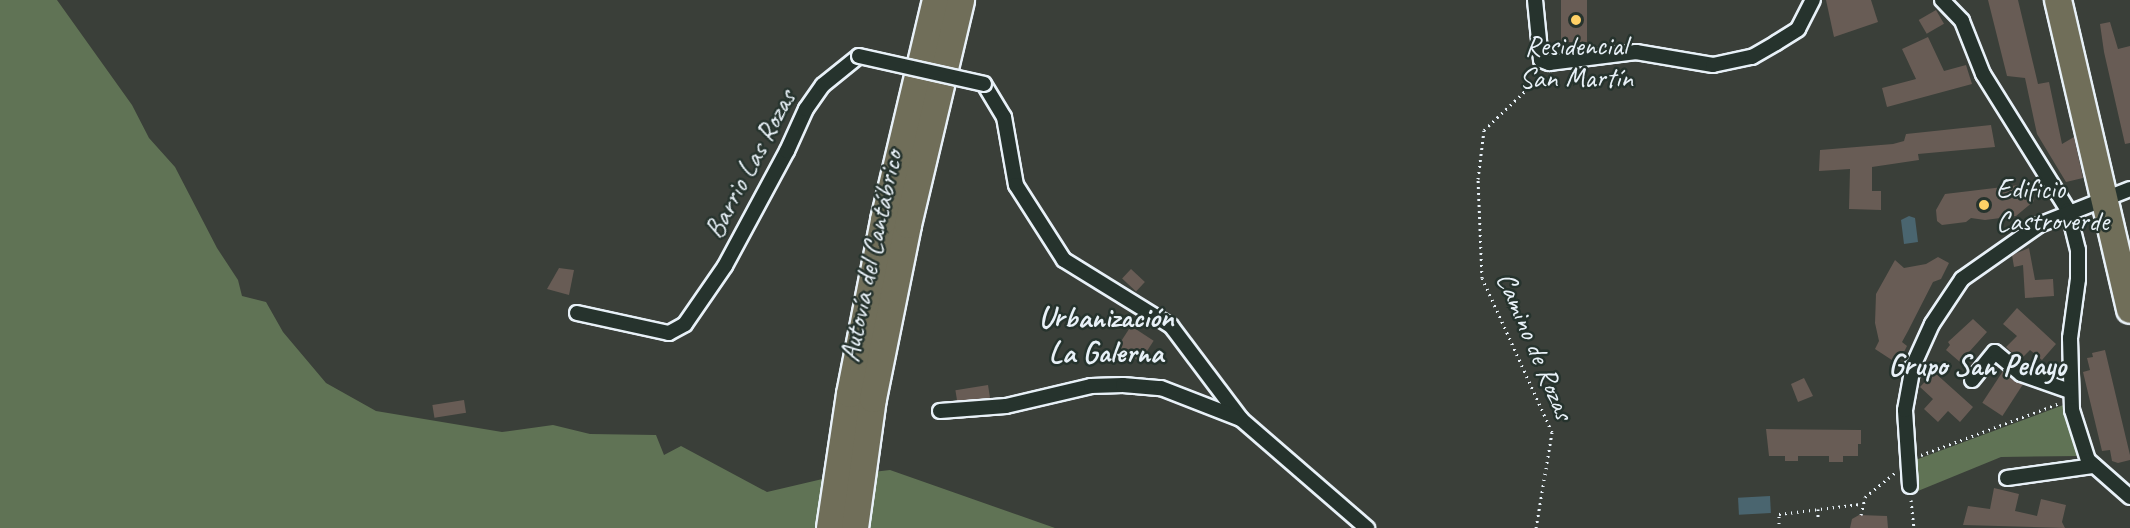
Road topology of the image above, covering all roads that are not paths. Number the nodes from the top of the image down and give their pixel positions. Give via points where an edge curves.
1 (936, 0) edge
2 (961, 0) edge
3 (1535, 0) edge
4 (1813, 0) edge
5 (1942, 0) edge
6 (2058, 0) edge
7 (2130, 189) edge
8 (2105, 198) junction
9 (2068, 210) junction
10 (2130, 310) edge
11 (577, 313) dead end
12 (1972, 380) dead end
13 (2071, 396) junction
14 (940, 411) dead end
15 (1240, 419) junction
16 (2097, 470) junction
17 (2007, 478) dead end
18 (1910, 486) road end
19 (2130, 497) edge
20 (830, 528) edge
21 (855, 528) edge
22 (1366, 528) edge

1 - 20 highway, Autovía del Cantábrico via 884,220 850,394
2 - 21 highway, Autovía del Cantábrico via 908,225 873,399
3 - 4 street via 1541,60 1549,63 1636,52 1713,65 1752,57 1798,28
5 - 9 street via 1962,21 1983,74
6 - 8 highway
7 - 8 street
8 - 9 street
8 - 10 highway
9 - 13 street via 2078,250 2070,338
9 - 18 street via 2039,225 1962,279 1943,306 1913,366 1905,410
11 - 15 street, Barrio Las Rozas, bridge via 669,333 685,324 725,266 806,109 823,85 859,56 984,84 1004,117 1016,185 1064,260 1170,326
12 - 13 street via 1995,352 2021,374
13 - 16 street via 2079,438
14 - 15 street, Barrio Las Rozas via 1006,406 1091,386 1123,385 1161,388
15 - 22 street, Barrio Las Rozas
16 - 17 street
16 - 19 street

